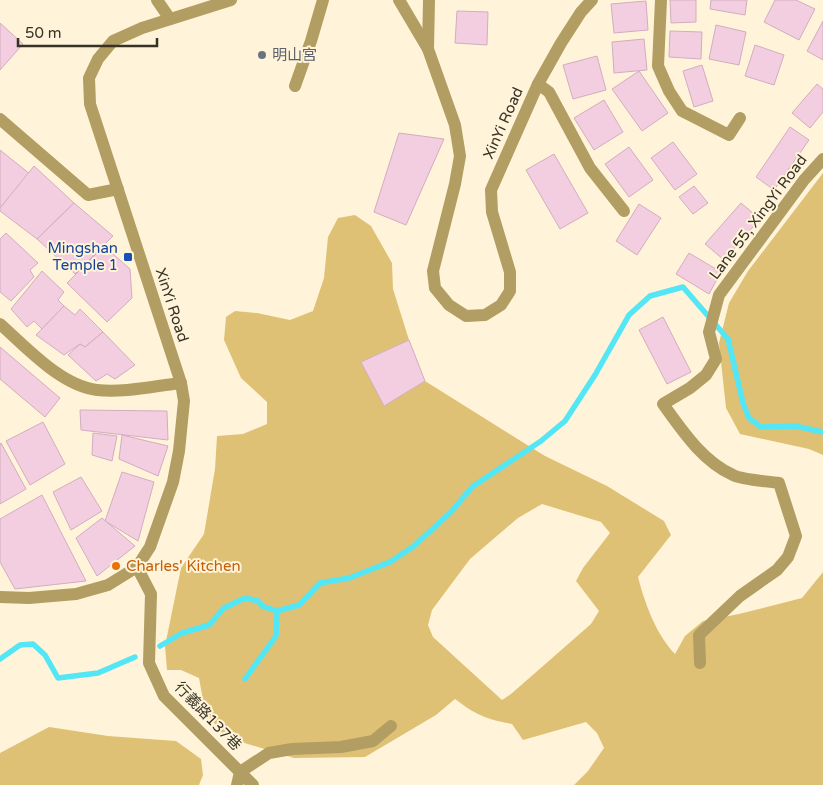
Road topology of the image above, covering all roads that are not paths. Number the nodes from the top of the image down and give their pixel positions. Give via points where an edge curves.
1 (157, 0) edge
2 (232, 0) edge
3 (323, 0) edge
4 (399, 0) edge
5 (429, 0) edge
6 (592, 0) edge
7 (661, 0) edge
8 (170, 19) junction
9 (428, 49) junction
10 (538, 84) junction
11 (295, 86) dead end
12 (740, 118) dead end
13 (0, 119) edge
14 (823, 159) edge
15 (118, 189) junction
16 (624, 211) dead end
17 (0, 324) edge
18 (181, 383) junction
19 (137, 567) junction
20 (0, 597) edge
21 (700, 662) dead end
22 (391, 726) dead end
23 (240, 772) junction
24 (237, 785) edge
25 (253, 785) edge

1 - 8 street
2 - 8 street, XinYi Road
3 - 11 street
4 - 9 street, XinYi Road
5 - 9 street
6 - 10 street, XinYi Road via 561,42
7 - 12 street via 658,66 682,111 729,135
8 - 15 street, XinYi Road via 114,41 98,59 89,78 90,104
9 - 10 street, XinYi Road via 455,125 460,156 456,184 433,271 435,288 449,305 466,316 485,315 501,306 510,291 510,272 492,212 491,190
10 - 16 street via 549,92 590,168
13 - 15 street via 88,195
14 - 21 street, Lane 55, XingYi Road via 720,295 709,332 716,359 706,375 662,404 691,441 734,476 779,483 796,536 788,557 777,570 740,596 699,635
15 - 18 street, XinYi Road
17 - 18 street via 72,383 96,390 115,390
18 - 19 street, XinYi Road via 184,401 173,482 150,547
19 - 20 street, XinYi Road via 108,584 76,594
19 - 23 street, 行義路137巷 via 151,594 149,663 164,696
22 - 23 street via 373,741 269,753
23 - 24 street
23 - 25 street, 行義路137巷

